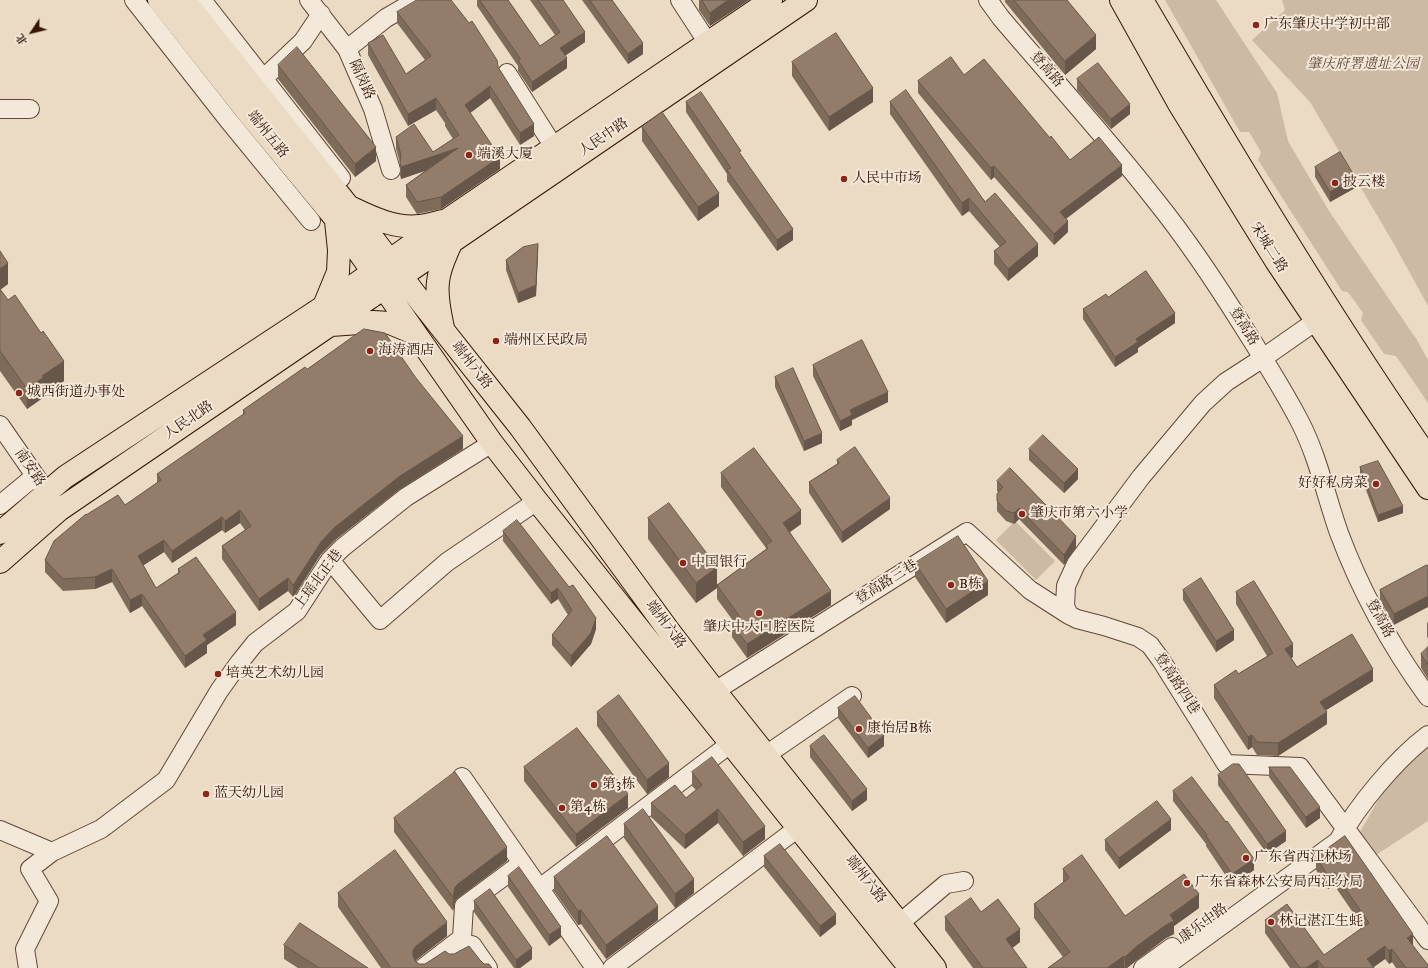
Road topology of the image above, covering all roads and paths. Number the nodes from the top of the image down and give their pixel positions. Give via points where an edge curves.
1 (134, 0) edge
2 (159, 0) edge
3 (184, 0) edge
4 (202, 0) edge
5 (310, 0) edge
6 (417, 0) edge
7 (680, 0) edge
8 (771, 0) edge
9 (806, 0) edge
10 (988, 0) edge
11 (1122, 0) edge
12 (1142, 0) edge
13 (321, 14) junction
14 (708, 43) junction
15 (347, 48) junction
16 (507, 73) dead end
17 (264, 78) junction
18 (0, 109) edge
19 (30, 109) dead end
20 (554, 147) junction
21 (391, 170) dead end
22 (341, 178) dead end
23 (342, 213) junction
24 (447, 220) junction
25 (311, 221) dead end
26 (451, 243) junction
27 (387, 274) junction
28 (333, 311) junction
29 (1316, 321) junction
30 (443, 330) junction
31 (414, 333) junction
32 (1263, 358) junction
33 (0, 425) edge
34 (492, 443) junction
35 (1428, 458) edge
36 (40, 485) junction
37 (1428, 488) edge
38 (537, 502) junction
39 (0, 505) edge
40 (59, 510) junction
41 (0, 533) edge
42 (330, 560) junction
43 (0, 562) edge
44 (1069, 615) junction
45 (716, 691) junction
46 (852, 696) edge
47 (1428, 697) edge
48 (1428, 735) edge
49 (730, 744) junction
50 (766, 755) junction
51 (462, 777) dead end
52 (798, 828) junction
53 (1345, 828) junction
54 (0, 830) edge
55 (52, 852) junction
56 (522, 864) junction
57 (964, 881) dead end
58 (540, 888) junction
59 (900, 923) junction
60 (1428, 940) edge
61 (28, 968) edge
62 (423, 968) edge
63 (439, 968) edge
64 (488, 968) edge
65 (595, 968) edge
66 (612, 968) edge
67 (910, 968) edge
68 (935, 968) edge
69 (1142, 968) edge
70 (1163, 968) edge

1 - 25 street
2 - 23 main road, 端州五路 via 249,114
3 - 23 main road, 端州五路
4 - 17 street
5 - 13 street, 隔岗路
6 - 15 street via 386,18
7 - 14 street
8 - 14 main road, 人民中路
9 - 26 main road, 人民中路
10 - 32 street, 登高路 via 1157,201 1207,268
11 - 29 main road, 宋城二路 via 1180,104 1276,261
12 - 35 main road, 宋城二路 via 1294,253
13 - 15 street, 隔岗路
13 - 17 street via 303,41
14 - 20 main road, 人民中路
15 - 21 street, 隔岗路 via 373,109
16 - 20 street
17 - 22 street
18 - 19 street
20 - 24 main road, 人民中路
23 - 24 main road via 419,226
23 - 27 main road, 端州五路
23 - 28 main road
24 - 27 main road, 人民中路
26 - 27 main road, 人民中路
26 - 30 main road via 438,281 438,302
27 - 28 main road, 人民北路
27 - 30 main road, 端州六路
27 - 31 main road, 端州六路
28 - 31 main road via 361,322 390,323
28 - 36 main road, 人民北路 via 65,477
28 - 40 main road, 人民北路
29 - 32 street
29 - 37 main road, 宋城二路
30 - 45 main road, 端州六路 via 520,427
31 - 34 main road, 端州六路
32 - 44 street via 1226,382 1203,403 1142,477 1076,564 1066,586 1065,606
32 - 47 street, 登高路 via 1301,424 1320,470 1338,531 1356,576 1388,636
33 - 36 street, 南安路
34 - 38 main road, 端州六路
34 - 42 street, 上瑶北正巷 via 406,497
36 - 39 street
36 - 40 street, 南安路
36 - 41 main road, 人民北路
38 - 42 street via 447,562 380,620
38 - 49 main road, 端州六路
40 - 43 main road, 人民北路
42 - 55 street, 上瑶北正巷 via 297,611 256,643 238,663 166,780 101,829
44 - 45 street, 登高路三巷 via 1030,590 967,532
44 - 53 street, 登高路四巷 via 1138,637 1150,645 1226,764 1300,766
45 - 50 main road, 端州六路
46 - 50 street
48 - 53 street, 康乐中路 via 1415,744 1390,771
49 - 52 main road, 端州六路
49 - 58 street
50 - 59 main road, 端州六路
51 - 56 street
52 - 66 street
52 - 67 main road, 端州六路
53 - 60 street
53 - 69 street, 康乐中路 via 1331,832
53 - 70 street, 康乐中路 via 1338,841
54 - 55 street
55 - 61 street, 上瑶北正巷 via 30,869 49,901 25,949
56 - 58 street
56 - 62 street via 464,906 462,938
57 - 59 street via 946,884
58 - 65 street
59 - 68 main road, 端州六路
63 - 64 street via 472,945

